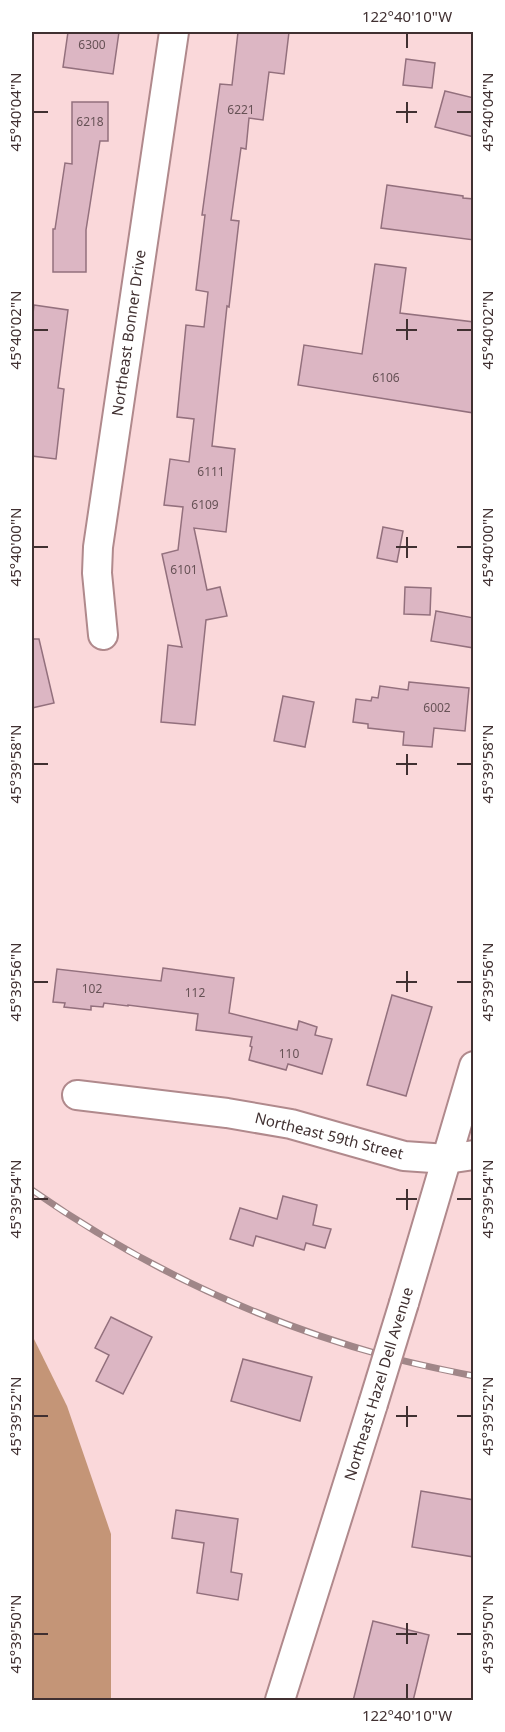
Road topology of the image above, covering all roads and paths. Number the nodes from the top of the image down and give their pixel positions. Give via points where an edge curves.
1 (174, 32) edge
2 (103, 635) dead end
3 (474, 1066) edge
4 (77, 1095) dead end
5 (460, 1157) edge
6 (280, 1701) edge

1 - 2 street, Northeast Bonner Drive via 98,547
3 - 5 street, Northeast Hazel Dell Avenue
4 - 5 street, Northeast 59th Street via 291,1124 404,1156
5 - 6 street, Northeast Hazel Dell Avenue, bridge via 404,1303

